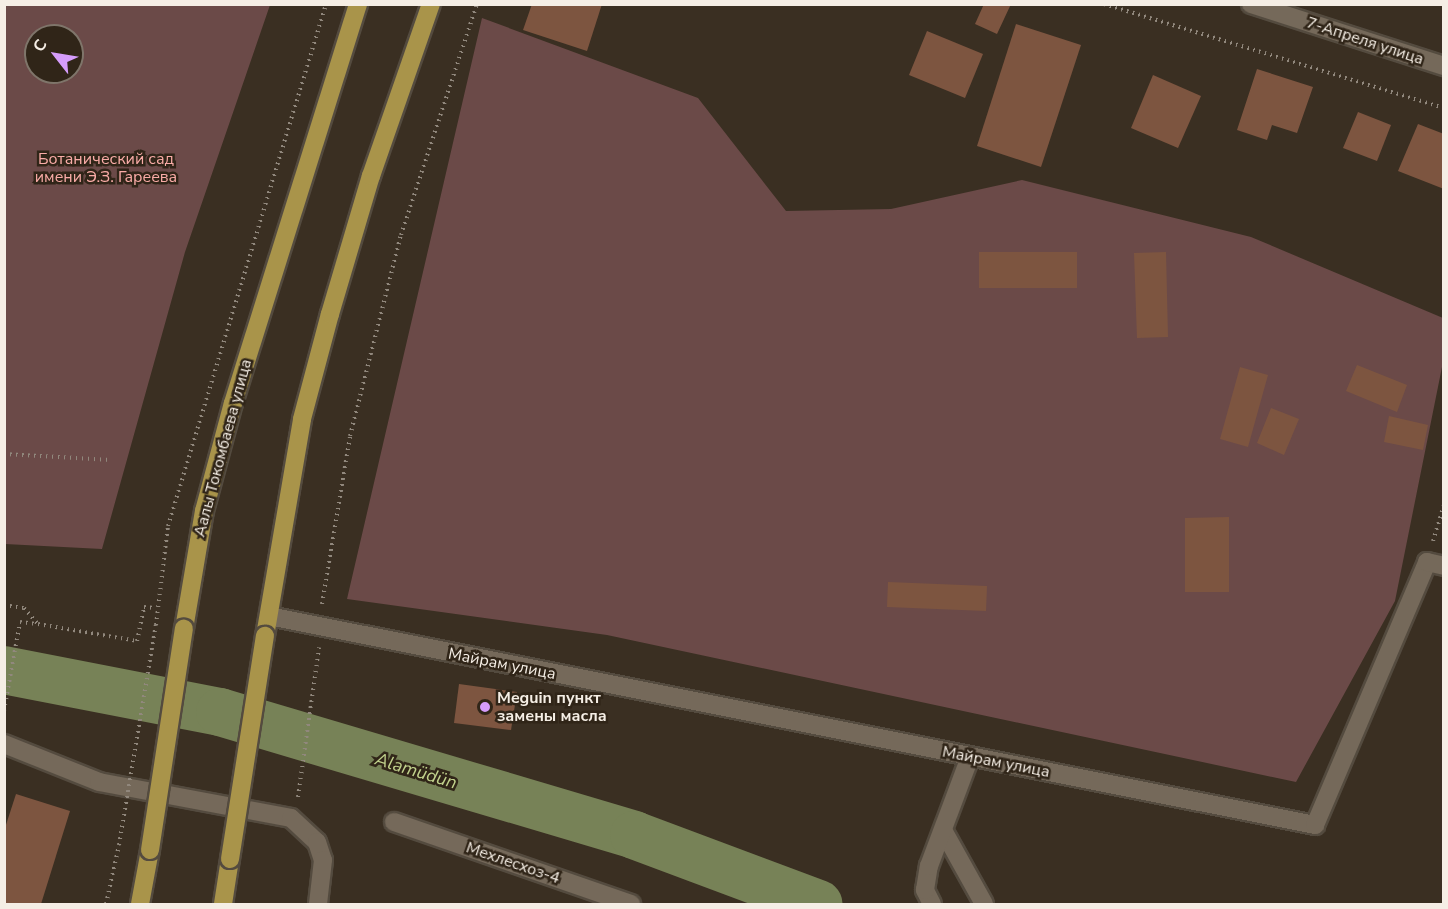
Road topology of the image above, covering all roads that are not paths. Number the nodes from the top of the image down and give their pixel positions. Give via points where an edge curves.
1 (358, 4) edge
2 (431, 4) edge
3 (1251, 4) edge
4 (1443, 66) edge
5 (1435, 564) edge
6 (269, 616) junction
7 (4, 744) edge
8 (970, 757) junction
9 (394, 822) dead end
10 (944, 832) junction
11 (140, 904) edge
12 (223, 904) edge
13 (318, 904) edge
14 (631, 904) edge
15 (932, 904) edge
16 (984, 904) edge

1 - 11 main road, Аалы Токомбаева улица, bridge via 233,403 204,511
2 - 6 main road via 371,176 302,419
3 - 4 street, 7-Апреля улица
5 - 8 street, Майрам улица via 1315,825
6 - 8 street, Майрам улица
6 - 12 main road, bridge
7 - 13 street via 99,782 291,818 317,842 323,860
8 - 10 street
9 - 14 street, Мехлесхоз-4
10 - 15 street via 929,866 926,890
10 - 16 street

